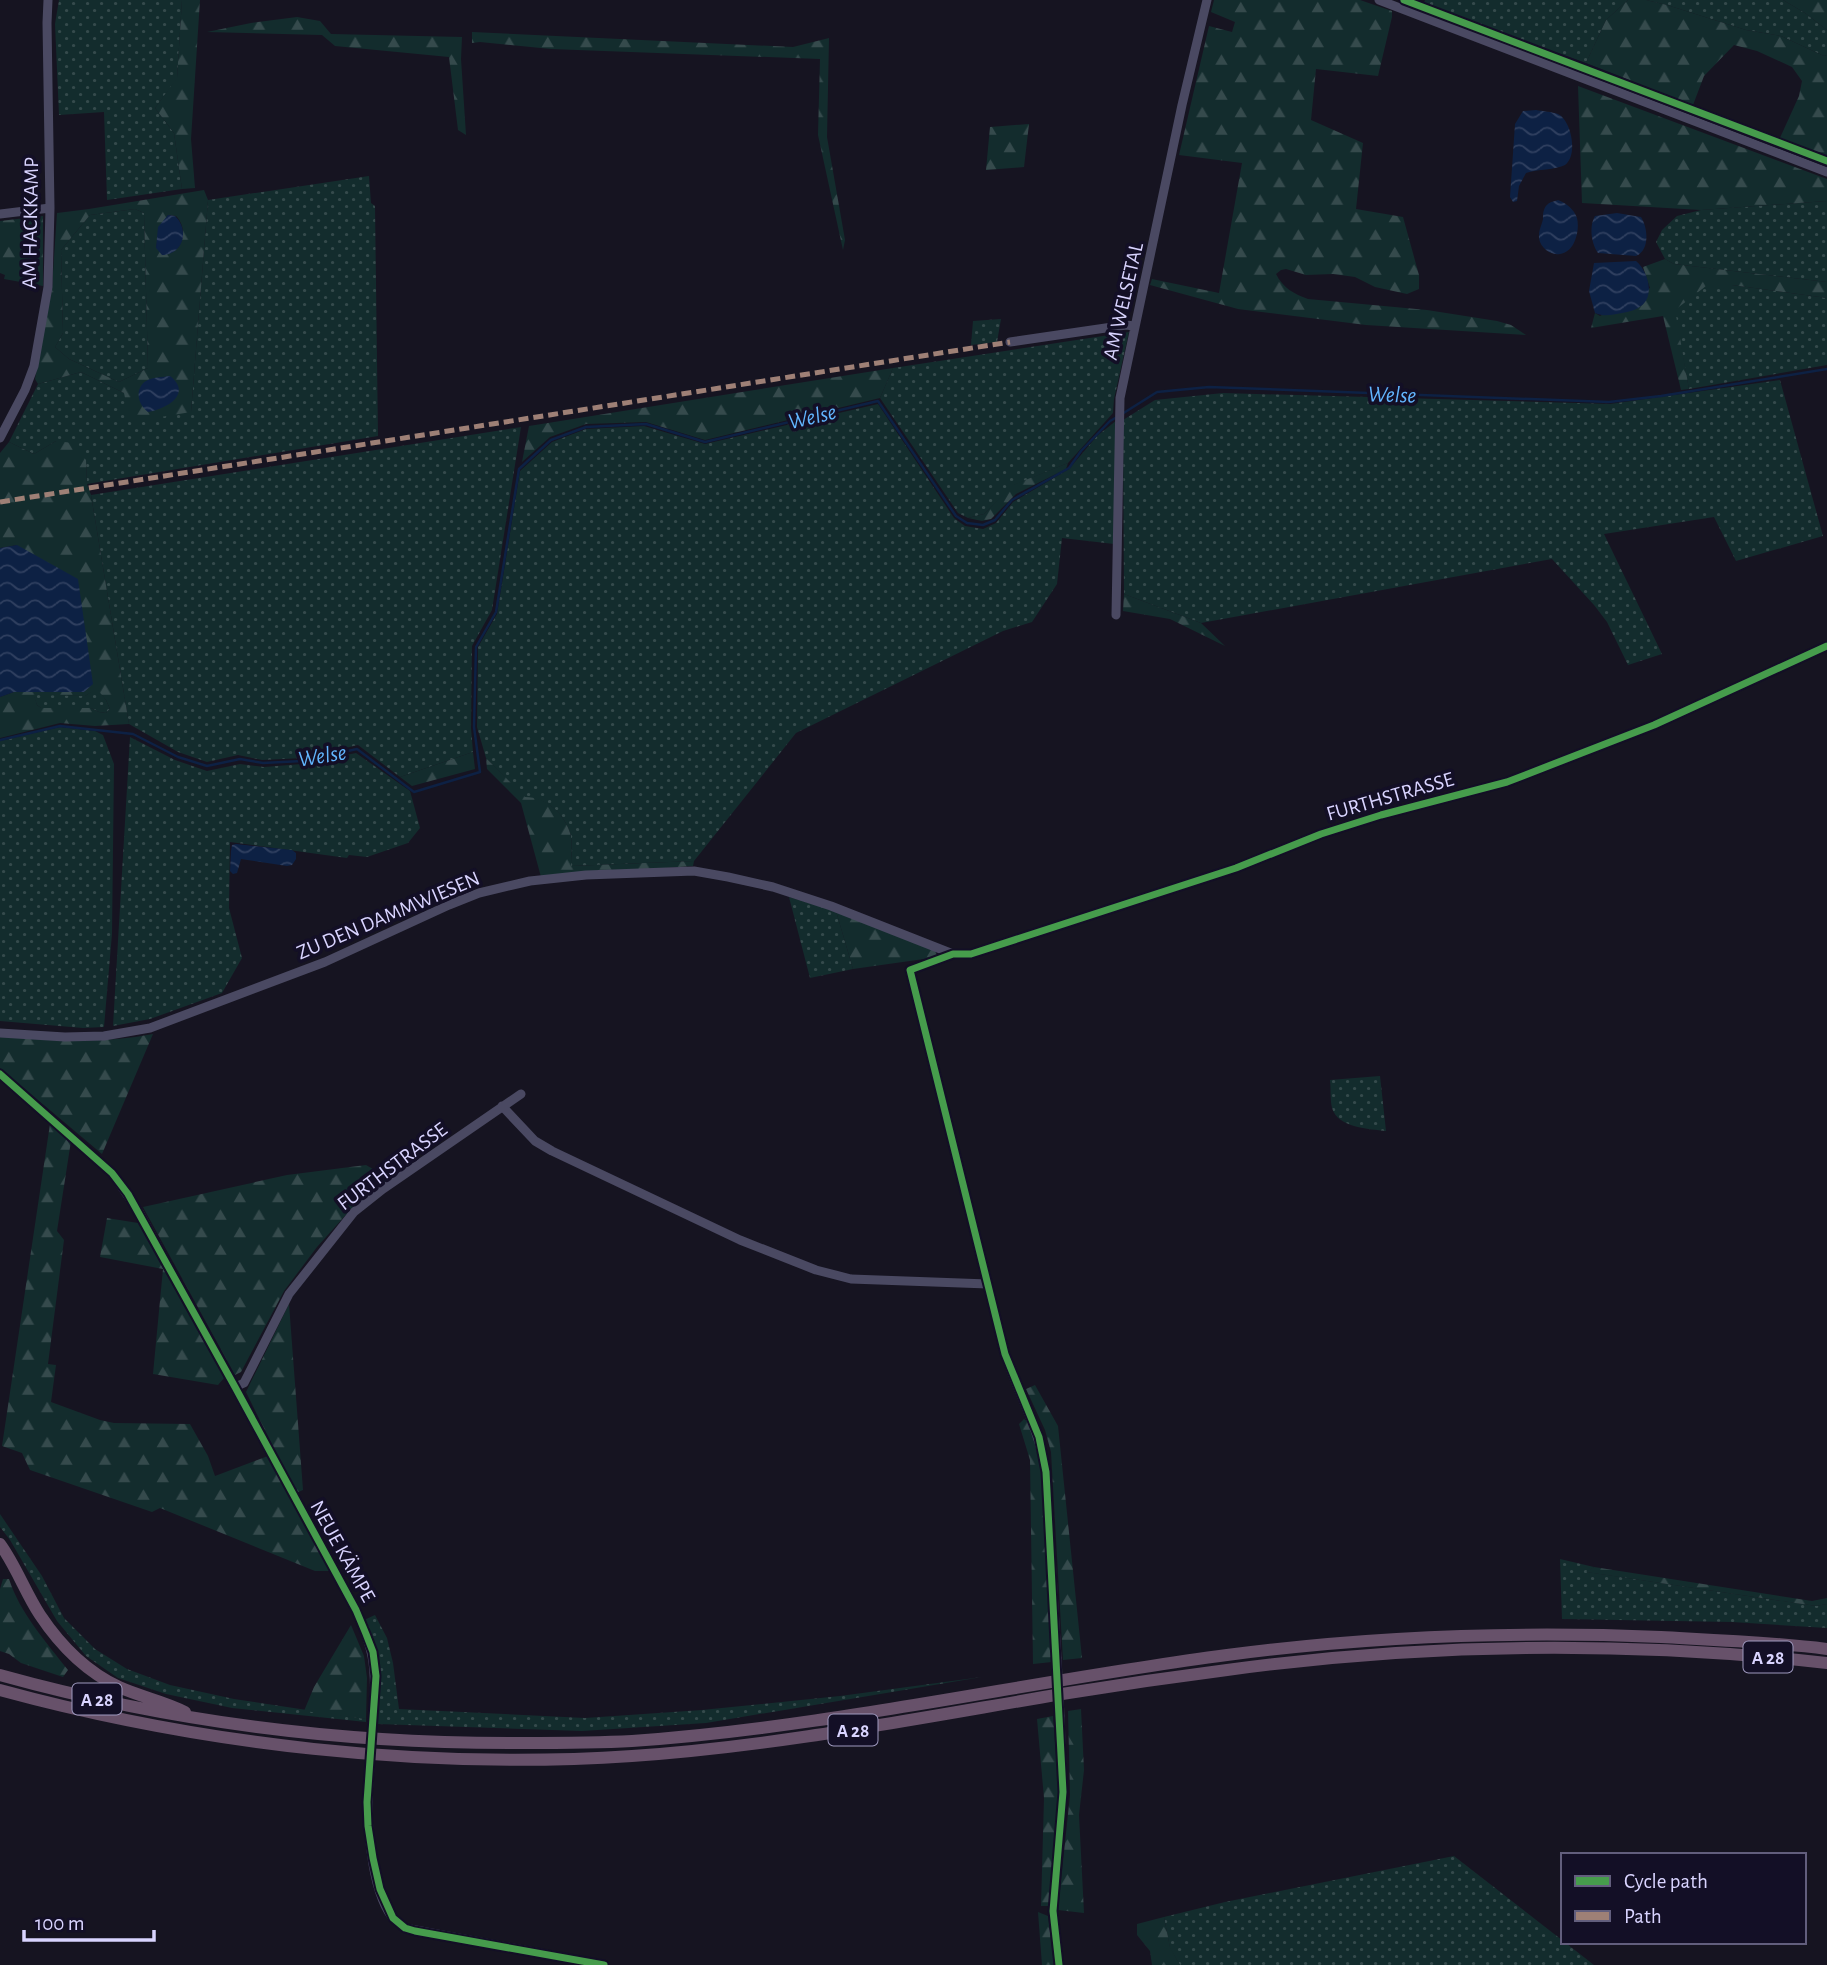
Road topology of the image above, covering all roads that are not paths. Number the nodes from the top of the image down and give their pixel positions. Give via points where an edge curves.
1 (48, 0) edge
2 (1207, 0) edge
3 (1379, 0) edge
4 (1827, 172) edge
5 (50, 208) junction
6 (0, 214) edge
7 (1134, 326) junction
8 (1010, 342) dead end
9 (0, 438) edge
10 (1116, 615) dead end
11 (1827, 646) edge
12 (953, 954) junction
13 (0, 1033) edge
14 (0, 1074) edge
15 (521, 1094) dead end
16 (502, 1107) junction
17 (988, 1284) junction
18 (235, 1387) junction
19 (0, 1545) edge
20 (1827, 1649) edge
21 (1827, 1663) edge
22 (0, 1675) edge
23 (0, 1690) edge
24 (194, 1717) junction
25 (604, 1965) edge
26 (1059, 1965) edge

1 - 5 street, AM HACKKAMP
2 - 7 street, AM WELSETAL
3 - 4 street
5 - 6 street
5 - 9 street, AM HACKKAMP via 48,287 34,366
7 - 8 street
7 - 10 street, AM WELSETAL via 1119,423
11 - 12 street, FURTHSTRASSE via 1654,725 1507,782 1381,815 1199,880 971,954
12 - 13 street, ZU DEN DAMMWIESEN via 831,906 728,877 694,872 586,875 479,893 325,961 150,1028 104,1036
12 - 17 street, FURTHSTRASSE via 910,970
14 - 18 street, NEUE KÄMPE via 112,1173 128,1194
15 - 16 street, FURTHSTRASSE
16 - 17 street via 535,1141 552,1151 740,1240 816,1270 851,1279
16 - 18 street, FURTHSTRASSE via 354,1212 289,1294 244,1383
17 - 26 street, bridge via 1005,1354 1032,1418 1046,1472 1063,1792 1053,1911
18 - 25 street, NEUE KÄMPE, bridge via 356,1610 373,1652 376,1676 368,1826 380,1889 393,1918 405,1928
19 - 24 highway via 38,1613 75,1657 118,1687
20 - 24 highway, A 28 via 1588,1634 1496,1634 1316,1645 1079,1677 836,1718 627,1741 478,1744 394,1740
21 - 23 highway, A 28 via 1587,1649 1318,1659 1080,1691 837,1733 702,1750 554,1758 435,1757 225,1738
22 - 24 highway, A 28

